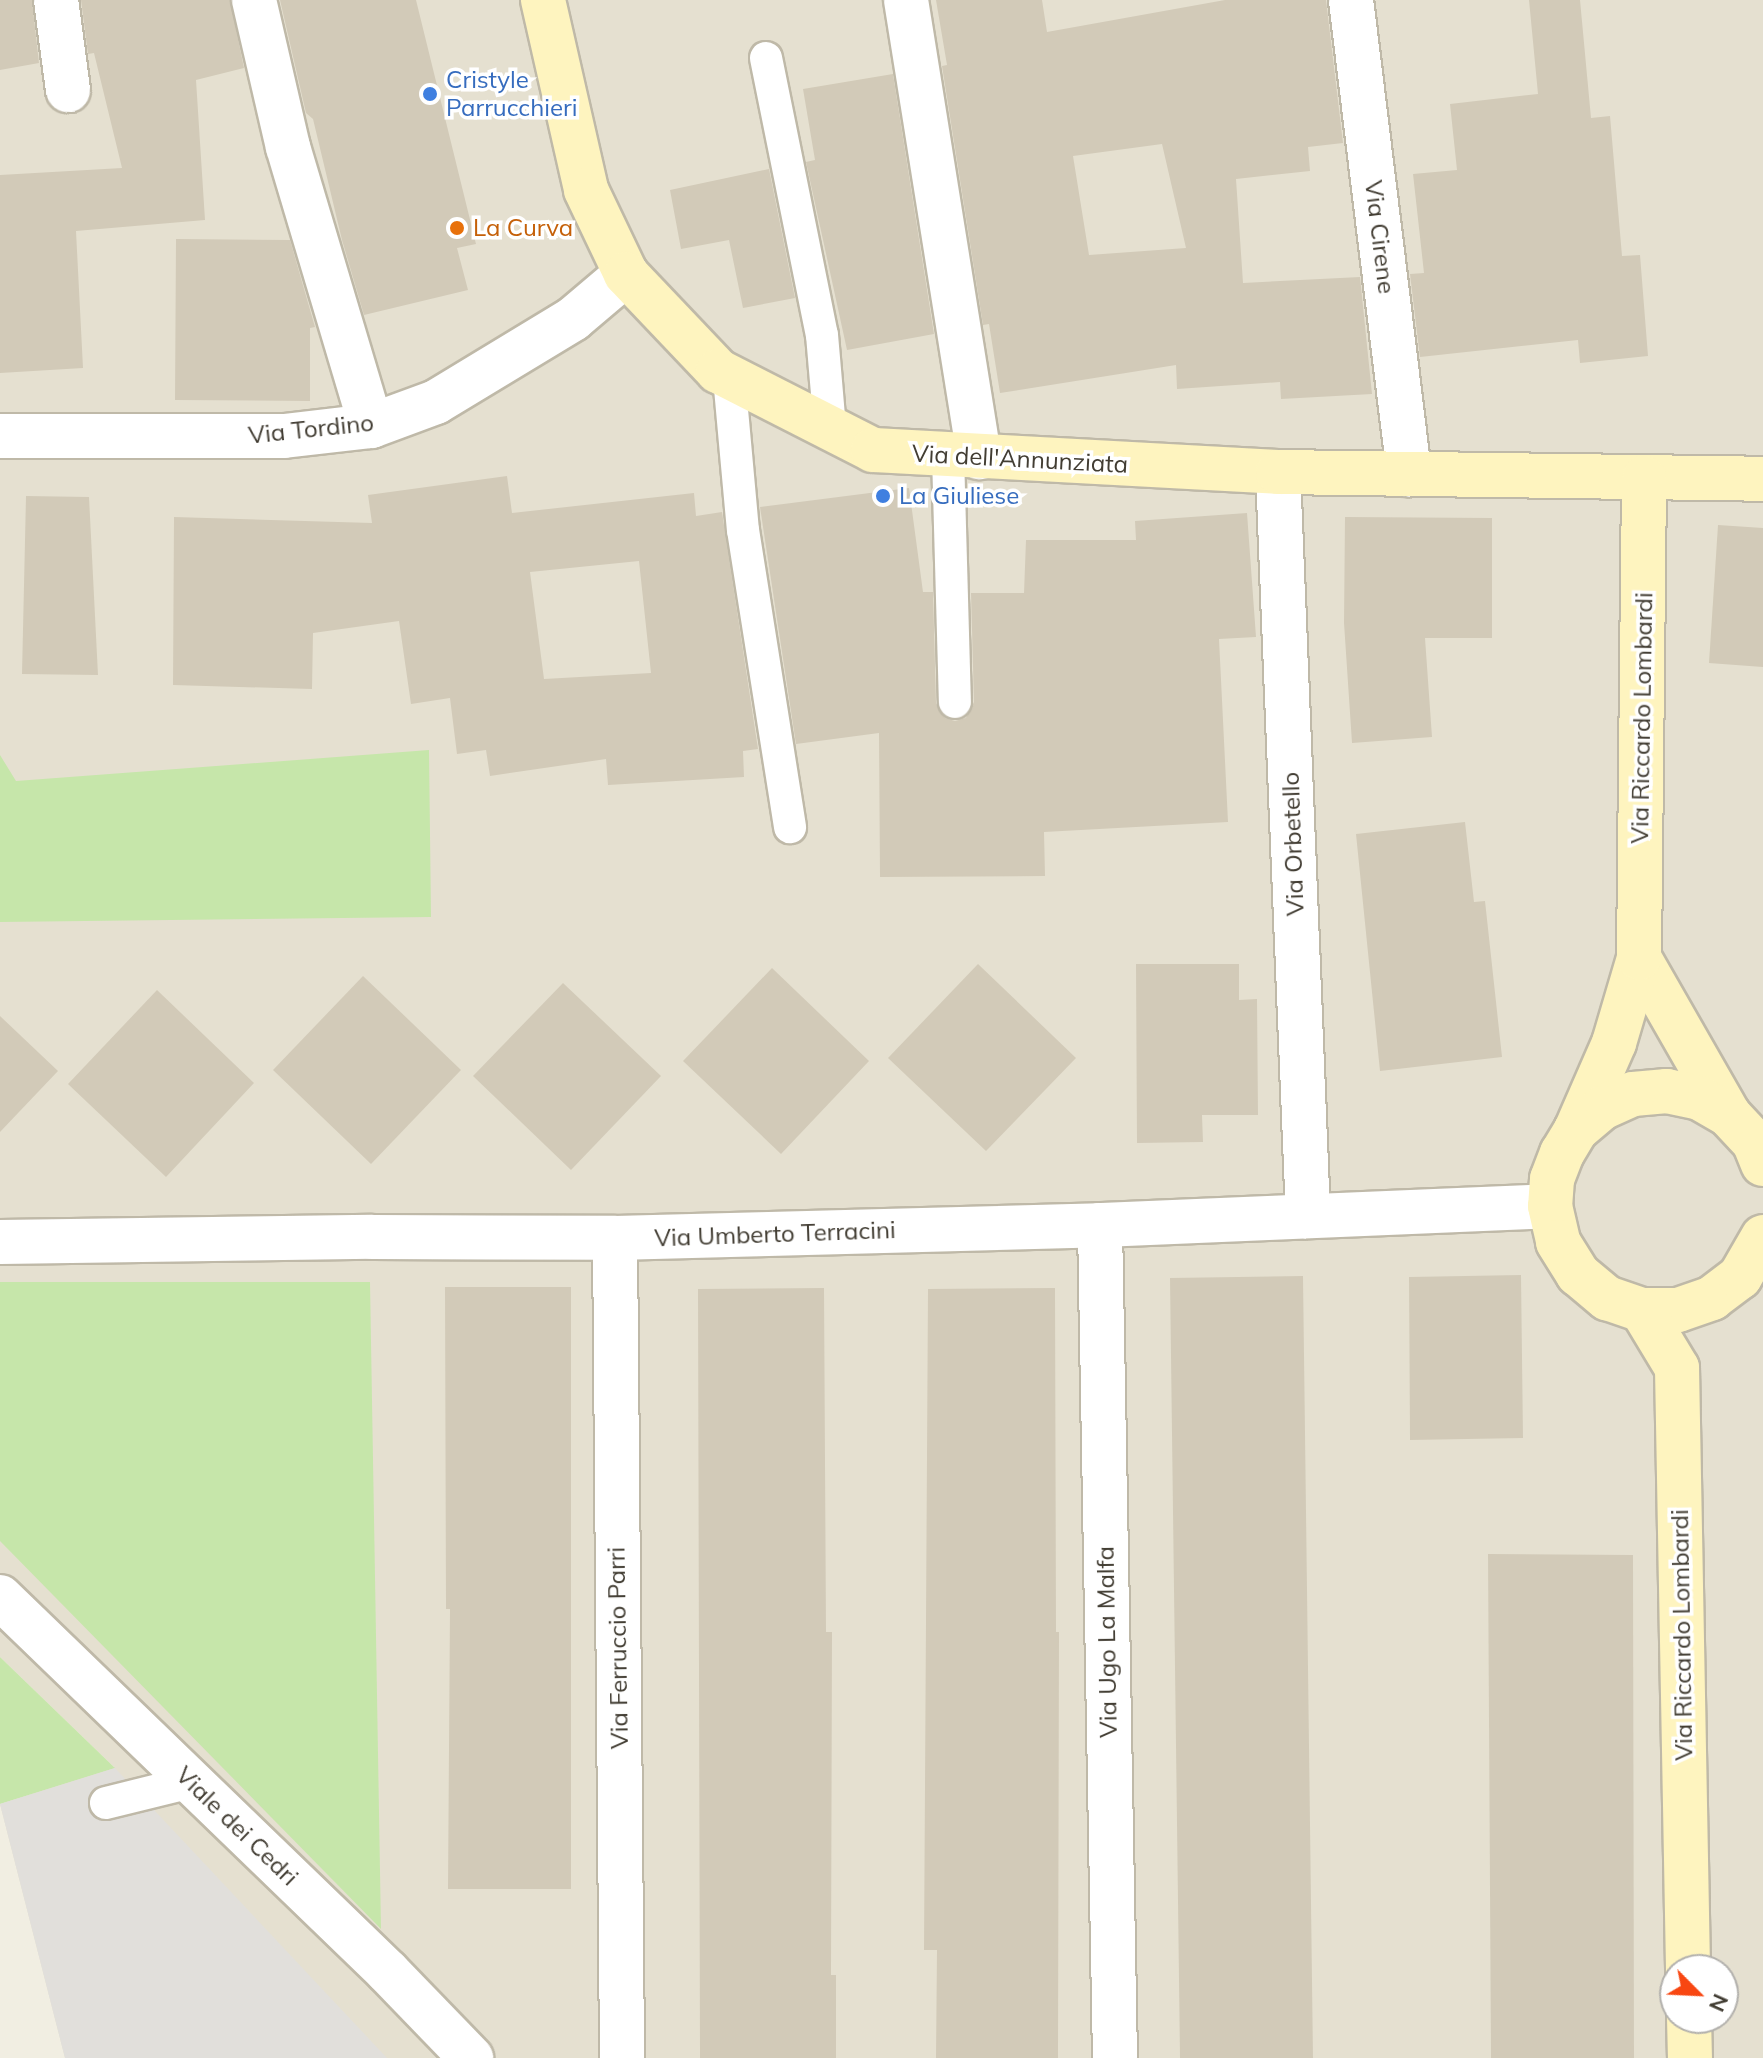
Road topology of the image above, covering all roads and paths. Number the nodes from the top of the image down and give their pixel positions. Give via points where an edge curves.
1 (56, 0) edge
2 (254, 0) edge
3 (543, 0) edge
4 (906, 0) edge
5 (1351, 0) edge
6 (766, 58) dead end
7 (68, 90) dead end
8 (626, 274) junction
9 (729, 377) junction
10 (371, 426) junction
11 (830, 429) junction
12 (0, 436) edge
13 (964, 456) junction
14 (1278, 472) junction
15 (1409, 474) junction
16 (1644, 478) junction
17 (1763, 479) edge
18 (955, 702) dead end
19 (790, 827) dead end
20 (1639, 958) junction
21 (1729, 1115) junction
22 (1576, 1130) junction
23 (1763, 1164) edge
24 (1550, 1206) junction
25 (1308, 1216) junction
26 (1100, 1225) junction
27 (615, 1238) junction
28 (0, 1242) edge
29 (1762, 1250) edge
30 (1642, 1310) junction
31 (0, 1597) edge
32 (191, 1782) junction
33 (106, 1803) dead end
34 (1688, 1954) edge
35 (1689, 2034) edge
36 (471, 2058) edge
37 (622, 2058) edge
38 (1115, 2058) edge
39 (1690, 2058) edge

1 - 7 street
2 - 10 street via 288,147
3 - 8 street, Via dell'Annunziata via 586,190
4 - 13 street
5 - 15 street, Via Cirene
6 - 11 lane via 822,335
8 - 9 street, Via dell'Annunziata
8 - 10 street, Via Tordino via 573,319 436,402
9 - 11 street, Via dell'Annunziata
9 - 19 lane via 743,530
10 - 12 street, Via Tordino via 284,436
11 - 13 street, Via dell'Annunziata via 873,450
13 - 14 street, Via dell'Annunziata
13 - 18 lane
14 - 15 street, Via dell'Annunziata
14 - 25 street, Via Orbetello
15 - 16 street, Via dell'Annunziata
16 - 17 street, Via dell'Annunziata
16 - 20 street, Via Riccardo Lombardi
20 - 21 street, Via Riccardo Lombardi
20 - 22 street, Via Riccardo Lombardi via 1614,1043
21 - 22 street, Via Riccardo Lombardi via 1700,1098 1667,1091 1633,1094 1602,1108
21 - 23 street, Via Riccardo Lombardi via 1754,1142
22 - 24 street, Via Riccardo Lombardi via 1552,1179
24 - 25 street, Via Umberto Terracini
24 - 30 street, Via Riccardo Lombardi via 1558,1242 1578,1274 1607,1298
25 - 26 street, Via Umberto Terracini
26 - 27 street, Via Umberto Terracini
26 - 38 street, Via Ugo La Malfa
27 - 28 street, Via Umberto Terracini
27 - 37 street, Via Ferruccio Parri
29 - 30 street, Via Riccardo Lombardi via 1740,1277 1712,1298 1678,1310
30 - 34 street, Via Riccardo Lombardi via 1677,1368
31 - 32 street, Viale dei Cedri
32 - 33 lane
32 - 36 street, Viale dei Cedri
35 - 39 street

